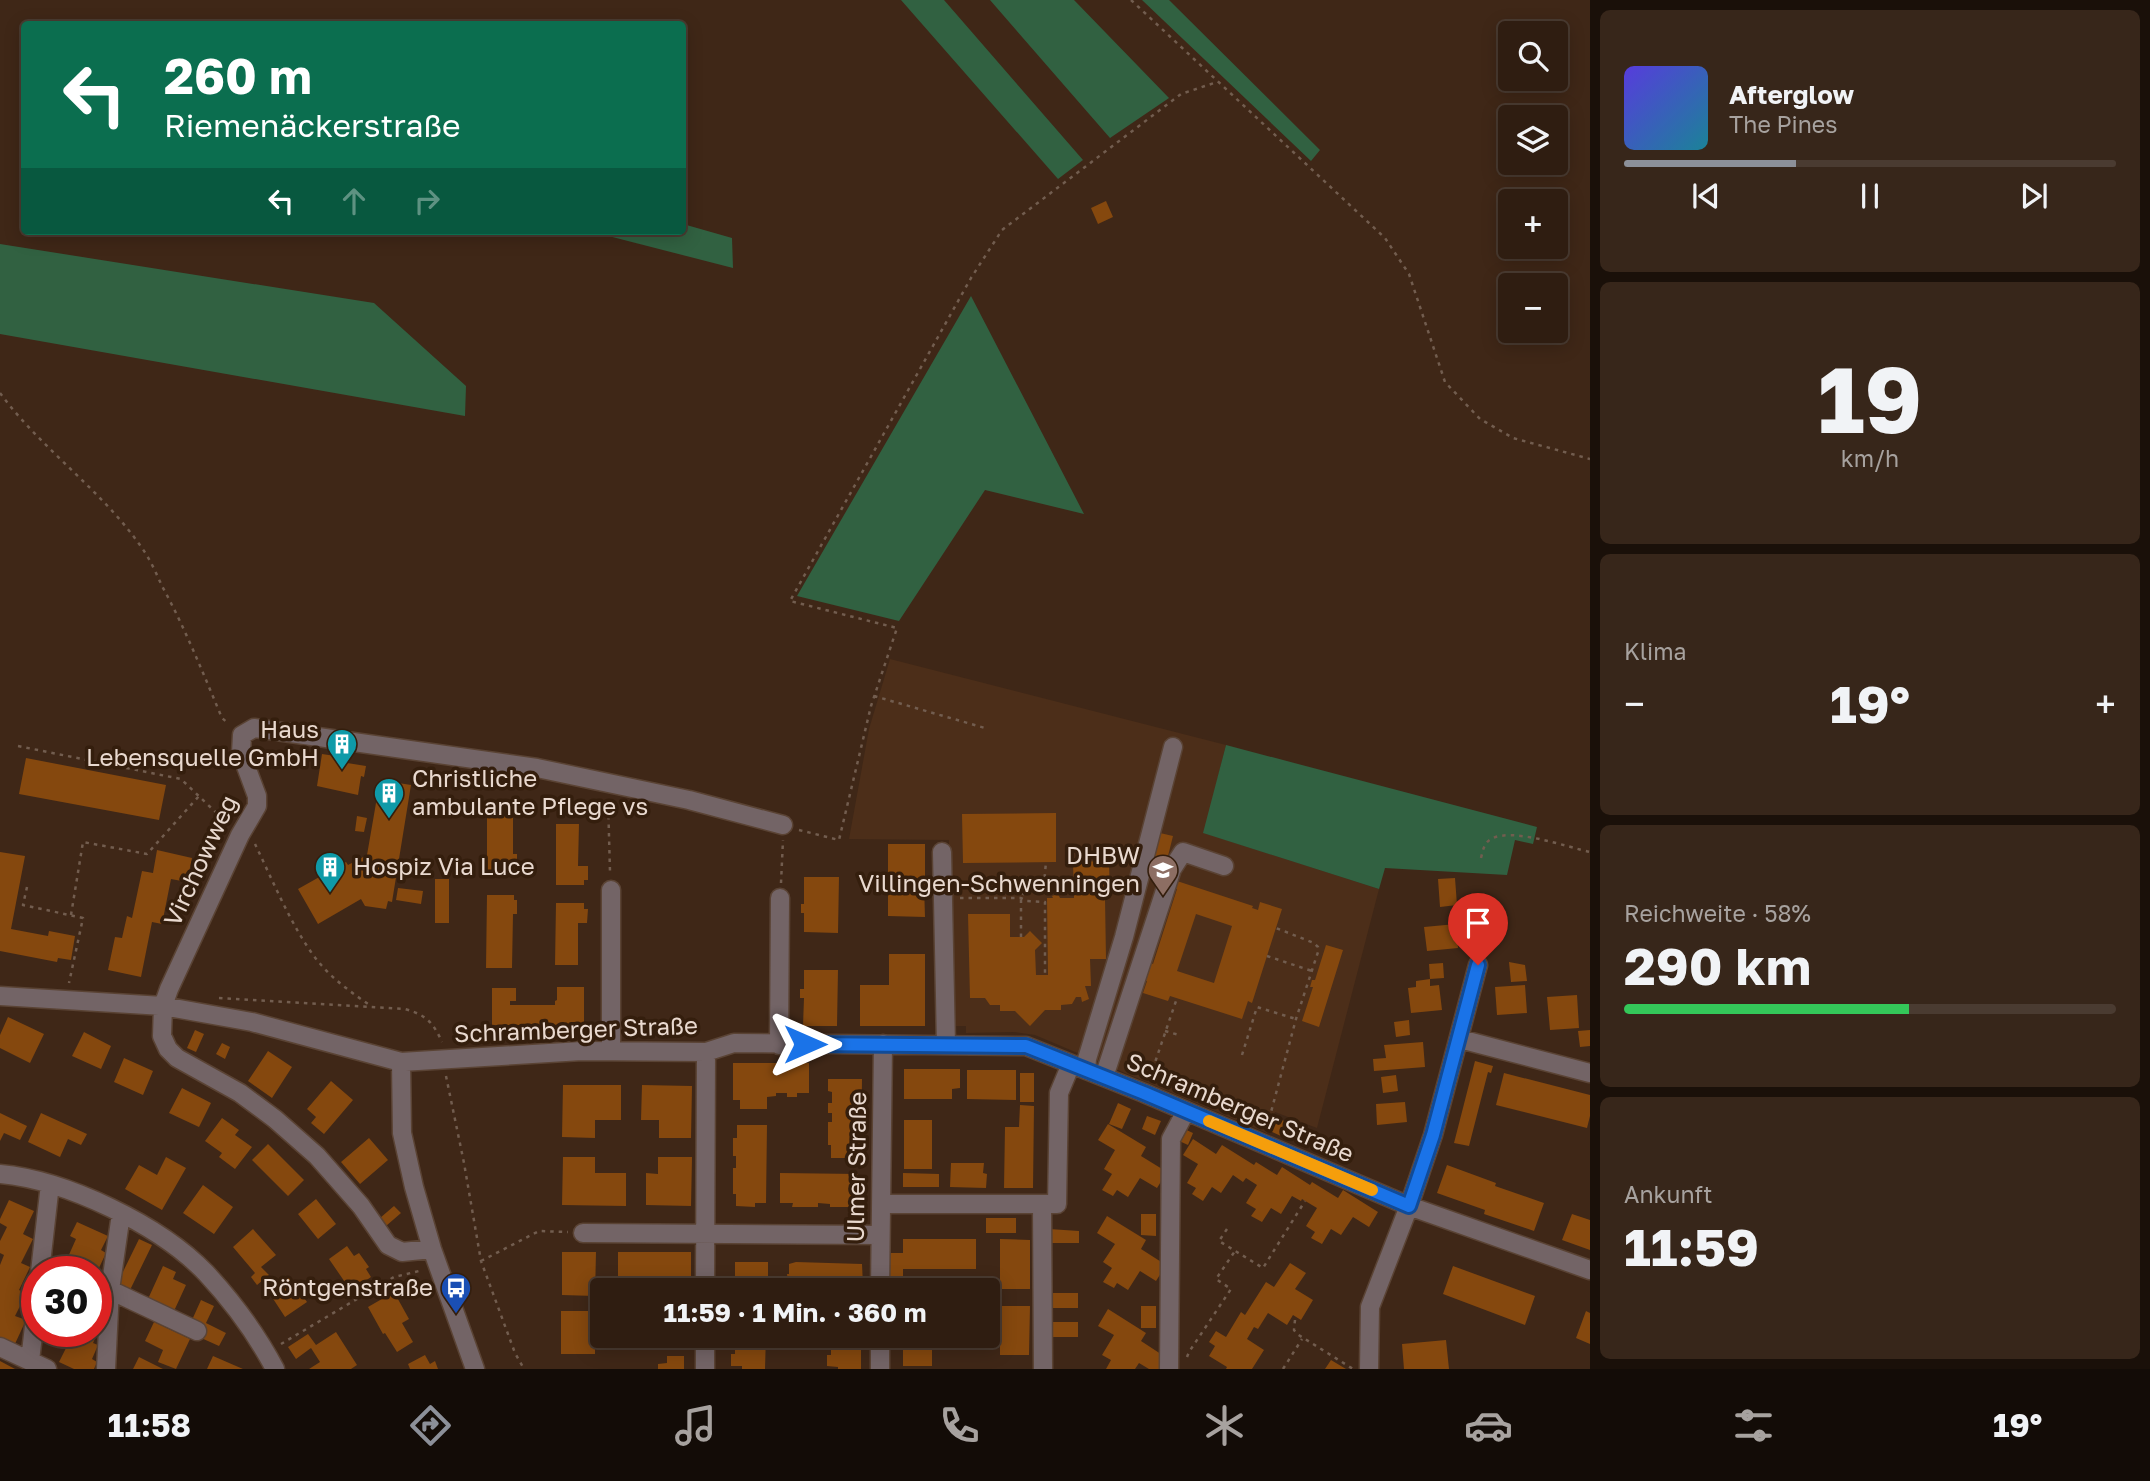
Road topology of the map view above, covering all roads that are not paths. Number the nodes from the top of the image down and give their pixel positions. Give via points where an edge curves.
1 (1173, 747) dead end
2 (783, 825) road end
3 (942, 852) dead end
4 (1224, 866) dead end
5 (611, 890) road end
6 (780, 898) road end
7 (1478, 965) dead end
8 (0, 996) edge
9 (163, 1006) junction
10 (1460, 1039) junction
11 (883, 1044) junction
12 (779, 1045) junction
13 (946, 1045) junction
14 (611, 1051) junction
15 (706, 1052) junction
16 (401, 1062) junction
17 (1079, 1067) junction
18 (1590, 1073) edge
19 (1104, 1077) junction
20 (1186, 1111) junction
21 (0, 1174) edge
22 (50, 1184) junction
23 (882, 1204) junction
24 (1042, 1204) junction
25 (1409, 1206) junction
26 (121, 1213) junction
27 (583, 1233) road end
28 (706, 1234) junction
29 (880, 1235) junction
30 (432, 1250) junction
31 (42, 1256) edge
32 (1590, 1270) edge
33 (112, 1276) edge
34 (705, 1278) edge
35 (880, 1278) edge
36 (112, 1291) edge
37 (197, 1331) dead end
38 (0, 1347) edge
39 (38, 1347) edge
40 (107, 1347) edge
41 (705, 1348) edge
42 (880, 1348) edge
43 (270, 1361) edge
44 (38, 1365) edge
45 (106, 1369) edge
46 (475, 1369) edge
47 (705, 1369) edge
48 (880, 1369) edge
49 (1043, 1369) edge
50 (1169, 1369) edge
51 (1369, 1369) edge

1 - 17 street via 1124,937 1087,1059
2 - 9 street, Virchowweg via 537,768 254,728 242,735 241,753 257,806
3 - 13 street
4 - 19 street via 1183,852 1172,869
5 - 14 street
6 - 12 street
7 - 10 street
8 - 9 street
9 - 16 street via 252,1022
9 - 30 street via 162,1036 177,1058 240,1093 309,1149 361,1206 388,1245 402,1252
10 - 18 street
10 - 25 street
11 - 12 street, Schramberger Straße
11 - 13 street, Schramberger Straße
11 - 23 street, Ulmer Straße
12 - 15 street, Schramberger Straße via 734,1043
13 - 17 street, Schramberger Straße via 1026,1046
14 - 15 street, Schramberger Straße
14 - 16 street, Schramberger Straße
15 - 28 street
16 - 30 street via 402,1133
17 - 19 street, Schramberger Straße
17 - 24 street via 1059,1093 1056,1204
19 - 20 street, Schramberger Straße
20 - 25 street, Schramberger Straße
20 - 50 street via 1171,1139
21 - 22 street
22 - 26 street
22 - 31 street
23 - 24 street
23 - 29 street, Ulmer Straße
24 - 49 street
25 - 32 street, Schramberger Straße
25 - 51 street via 1370,1307
26 - 33 street
26 - 43 street via 168,1240 205,1272
27 - 28 street
28 - 29 street
28 - 34 street
29 - 35 street, Ulmer Straße
30 - 46 street
36 - 37 street
38 - 44 street
39 - 44 street
40 - 45 street
41 - 47 street
42 - 48 street

